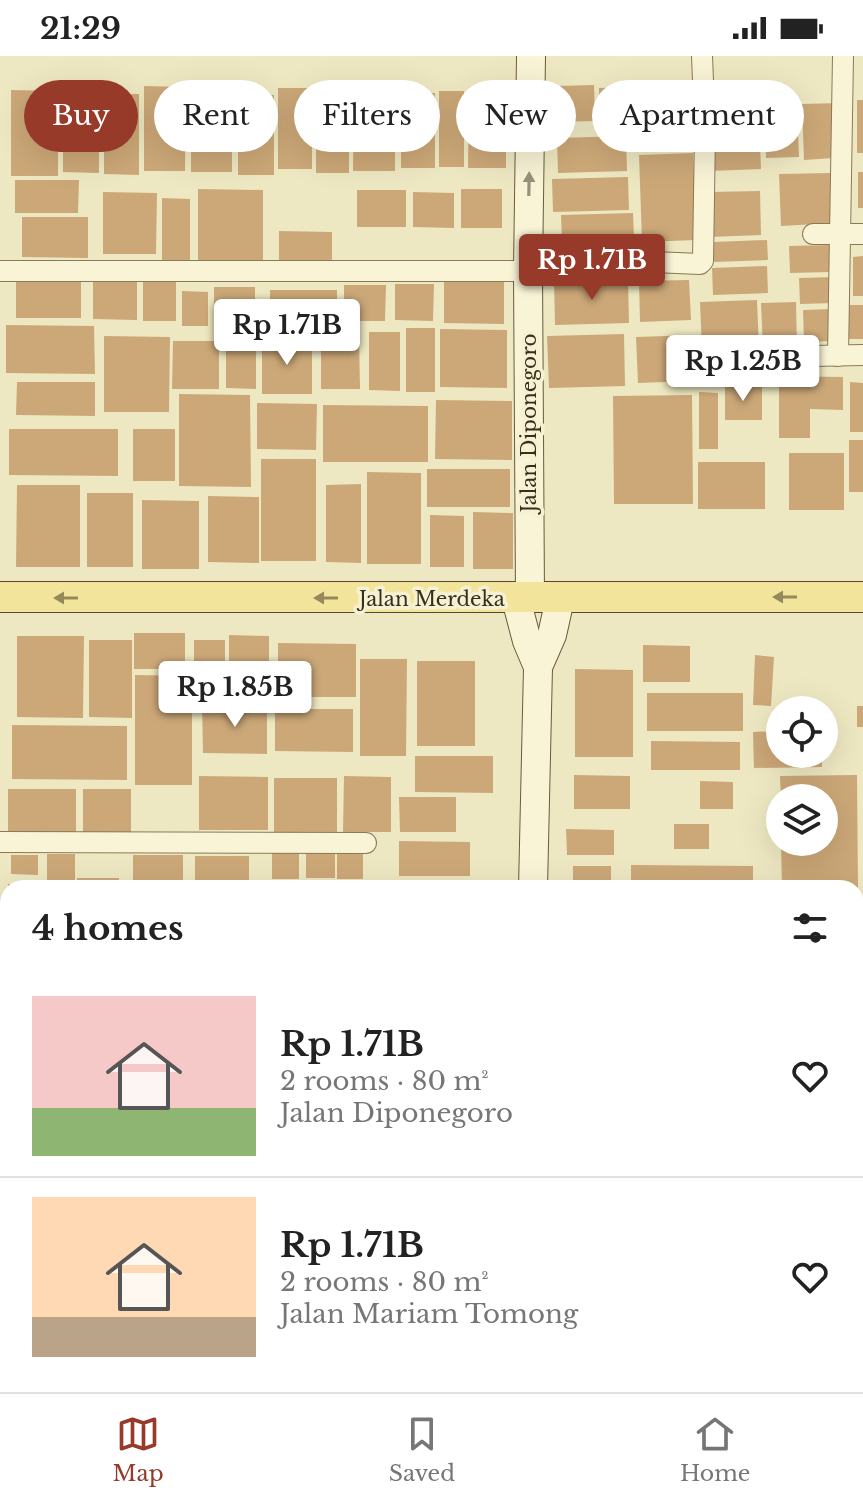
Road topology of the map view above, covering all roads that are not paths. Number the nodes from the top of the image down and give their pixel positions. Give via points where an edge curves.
1 (531, 56) edge
2 (702, 56) edge
3 (843, 56) edge
4 (813, 234) dead end
5 (841, 234) junction
6 (863, 234) edge
7 (653, 262) dead end
8 (0, 271) edge
9 (528, 271) junction
10 (863, 355) edge
11 (812, 356) dead end
12 (838, 356) junction
13 (0, 597) edge
14 (863, 597) edge
15 (535, 599) junction
16 (538, 667) junction
17 (0, 842) edge
18 (366, 843) dead end
19 (533, 880) edge

9 -> 1 street, Jalan Diponegoro
2 - 7 street via 703,261
3 - 5 street
4 - 5 street
5 - 6 street
5 - 12 street
8 - 9 street
9 - 15 street, Jalan Diponegoro
10 - 12 street
11 - 12 street
15 -> 13 main road, Jalan Merdeka
14 -> 15 main road, Jalan Merdeka
15 - 16 street, Jalan Diponegoro via 527,641
15 - 16 street, Jalan Diponegoro via 552,635
16 - 19 street, Jalan Diponegoro
17 - 18 street

